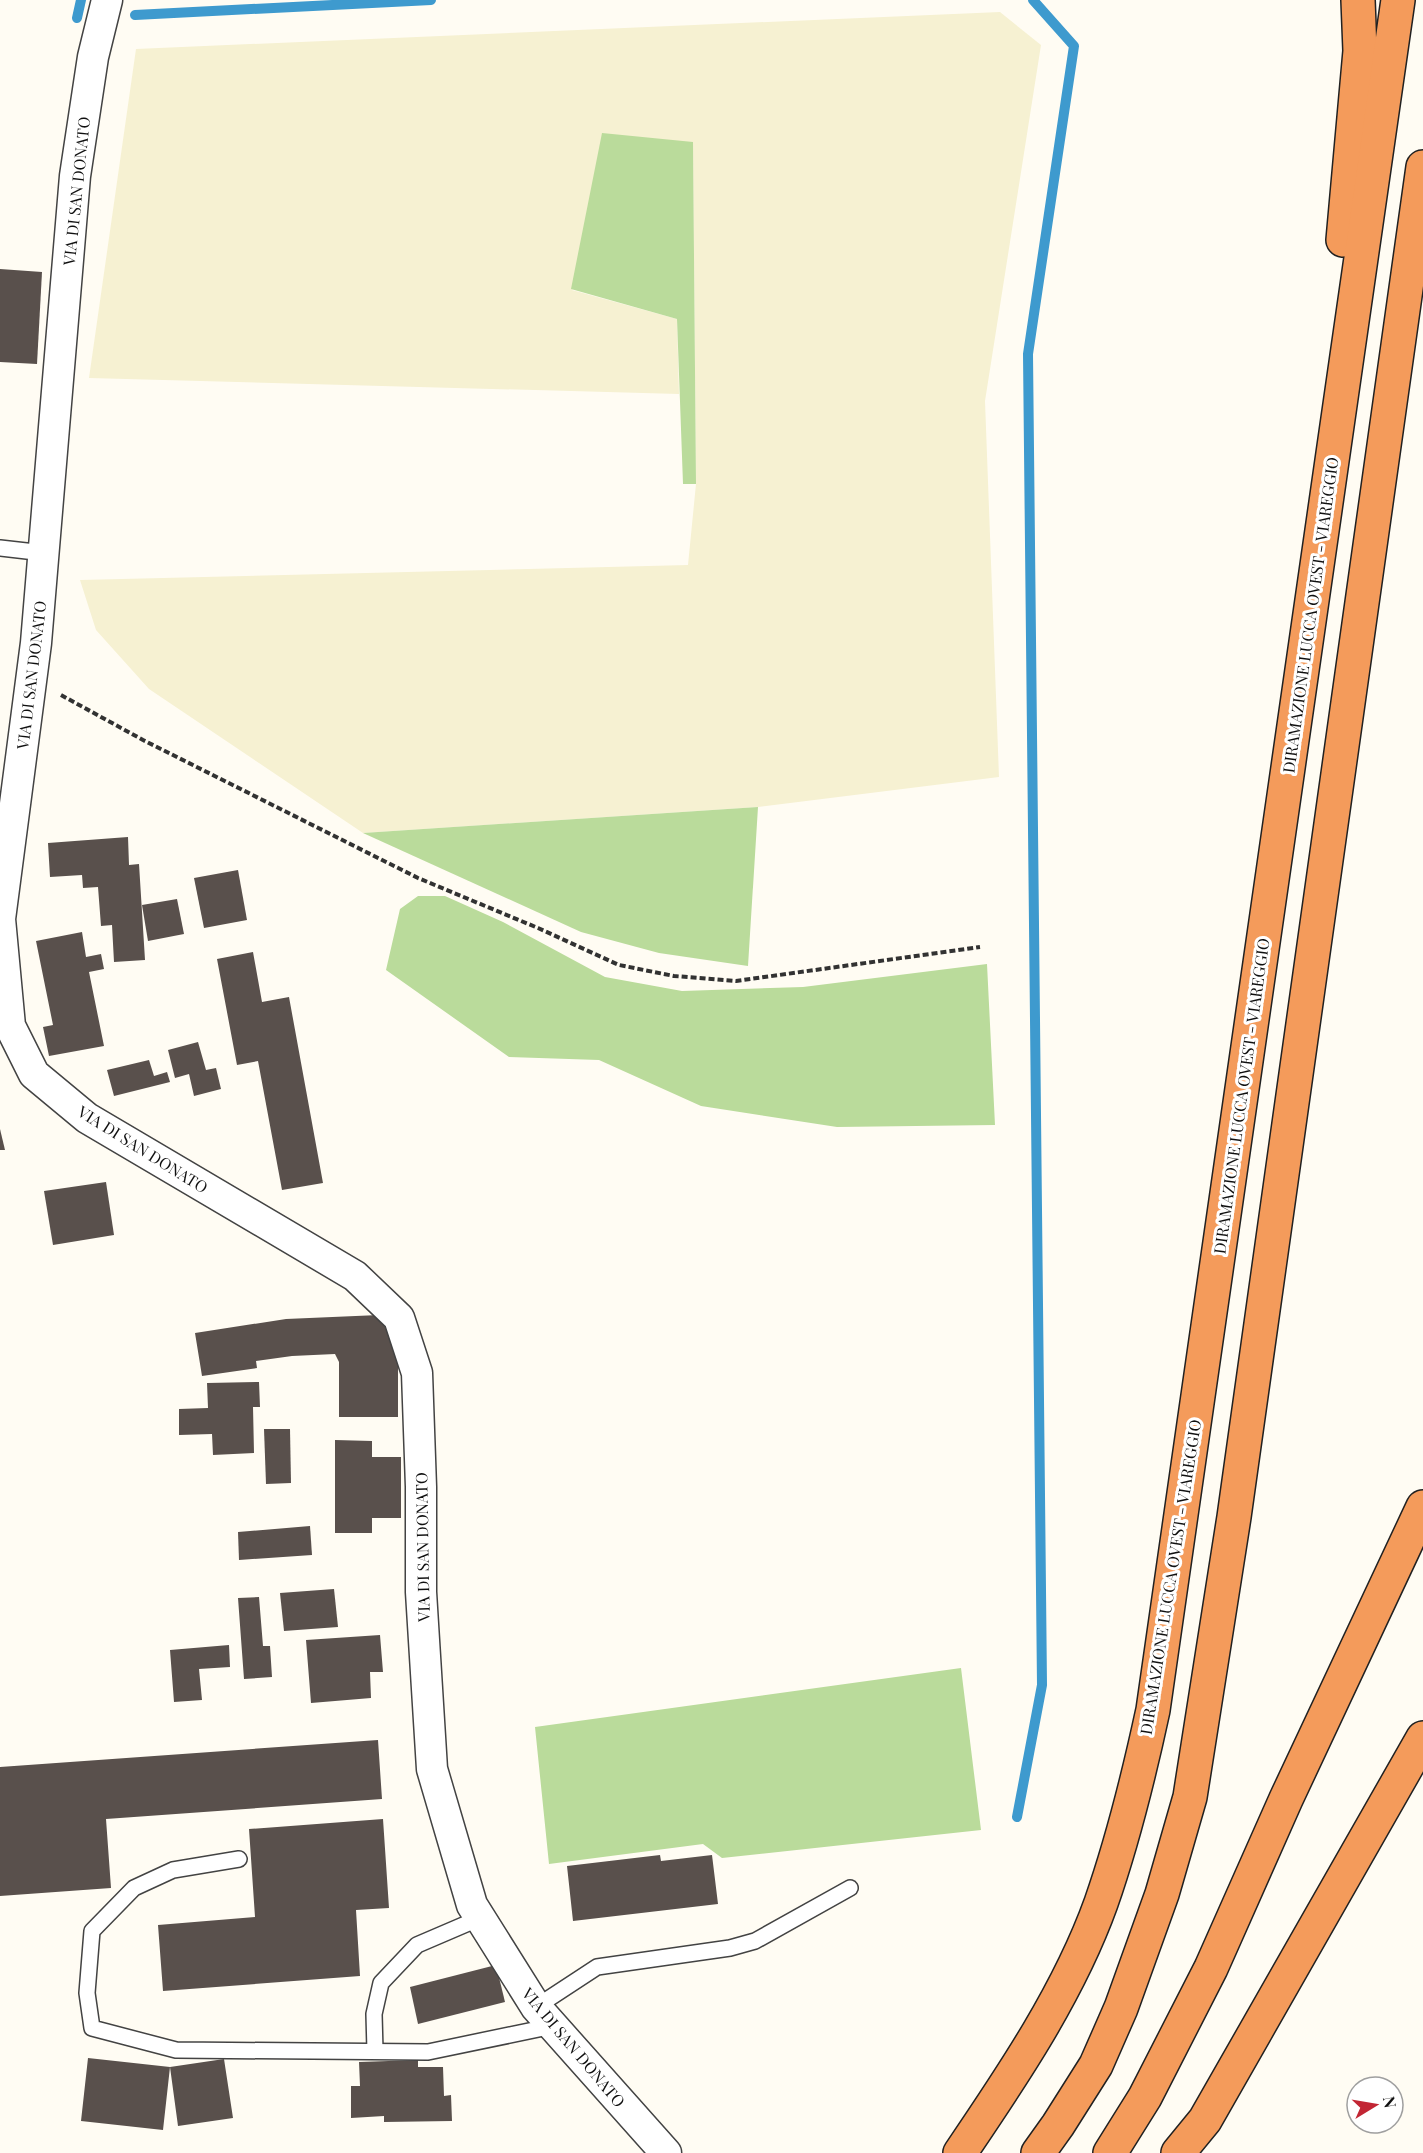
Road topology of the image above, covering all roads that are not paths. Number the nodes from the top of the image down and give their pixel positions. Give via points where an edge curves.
1 (107, 0) edge
2 (1358, 0) edge
3 (1398, 0) edge
4 (1423, 166) edge
5 (0, 548) edge
6 (44, 553) junction
7 (1308, 628) junction
8 (8, 789) edge
9 (1423, 1507) edge
10 (1423, 1738) edge
11 (238, 1859) dead end
12 (850, 1888) dead end
13 (480, 1918) junction
14 (545, 2017) junction
15 (375, 2051) junction
16 (1205, 2120) junction
17 (651, 2149) edge
18 (960, 2153) edge
19 (1038, 2153) edge
20 (1110, 2153) edge
21 (1178, 2153) edge
22 (1188, 2153) edge

1 - 6 street, VIA DI SAN DONATO via 93,57 75,176
2 - 7 highway via 1360,51
3 - 7 highway, DIRAMAZIONE LUCCA OVEST - VIAREGGIO
4 - 19 highway via 1234,1517 1190,1797 1162,1894 1121,2007 1096,2065
5 - 6 lane
6 - 8 street, VIA DI SAN DONATO via 32,678
7 - 18 highway, DIRAMAZIONE LUCCA OVEST - VIAREGGIO via 1153,1710 1142,1761 1100,1905 1068,1977 1018,2067
8 - 13 street, VIA DI SAN DONATO via 0,919 10,1026 34,1074 87,1118 355,1276 399,1318 417,1373 421,1592 432,1769 472,1905
9 - 20 highway via 1211,1968 1145,2097
10 - 16 highway
11 - 15 lane via 173,1870 134,1888 92,1930 87,1993 93,2028 176,2050
12 - 14 lane via 755,1941 597,1967
13 - 14 street, VIA DI SAN DONATO
13 - 15 lane via 417,1945 381,1983 374,2014
14 - 15 lane via 428,2052
14 - 17 street, VIA DI SAN DONATO
16 - 21 highway
16 - 22 highway

